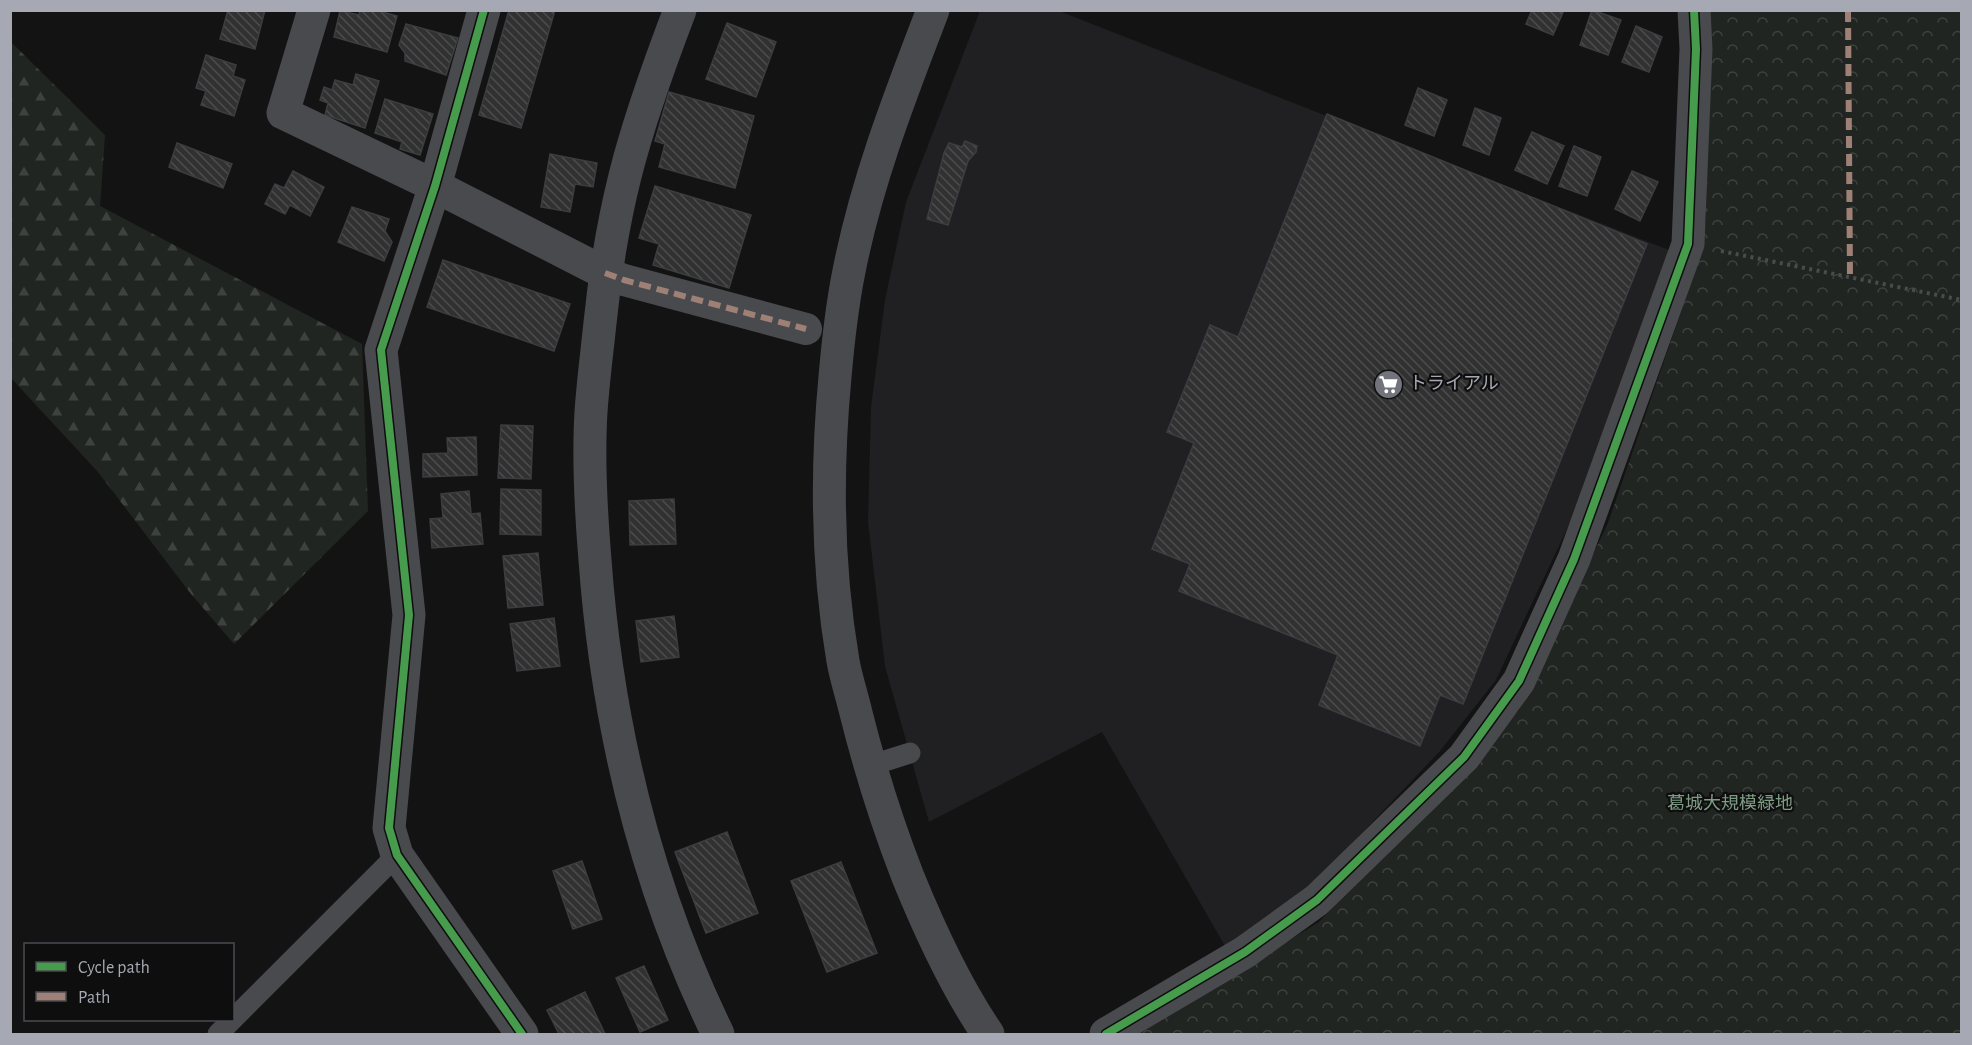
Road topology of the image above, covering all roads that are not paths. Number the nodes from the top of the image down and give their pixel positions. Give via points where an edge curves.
1 (314, 10) edge
2 (484, 10) edge
3 (680, 10) edge
4 (933, 10) edge
5 (1694, 10) edge
6 (435, 186) junction
7 (606, 273) junction
8 (806, 329) dead end
9 (910, 753) dead end
10 (870, 766) junction
11 (397, 855) junction
12 (234, 1019) edge
13 (232, 1021) edge
14 (218, 1035) edge
15 (522, 1035) edge
16 (718, 1035) edge
17 (988, 1035) edge
18 (1106, 1035) edge

1 - 6 street via 284,113
2 - 6 street
3 - 7 street via 656,72 625,177
4 - 10 street via 884,138 865,200 840,326 830,436 829,516 835,596 843,662
5 - 18 street via 1688,244 1574,559 1519,681 1464,757 1317,900 1245,952
6 - 7 street
6 - 11 street via 381,350 409,615 389,828
7 - 8 street
7 - 16 street via 591,414 591,513 602,634 630,790 670,924
9 - 10 lane
10 - 17 street via 920,906 948,966
11 - 12 lane
11 - 15 street
13 - 14 lane

